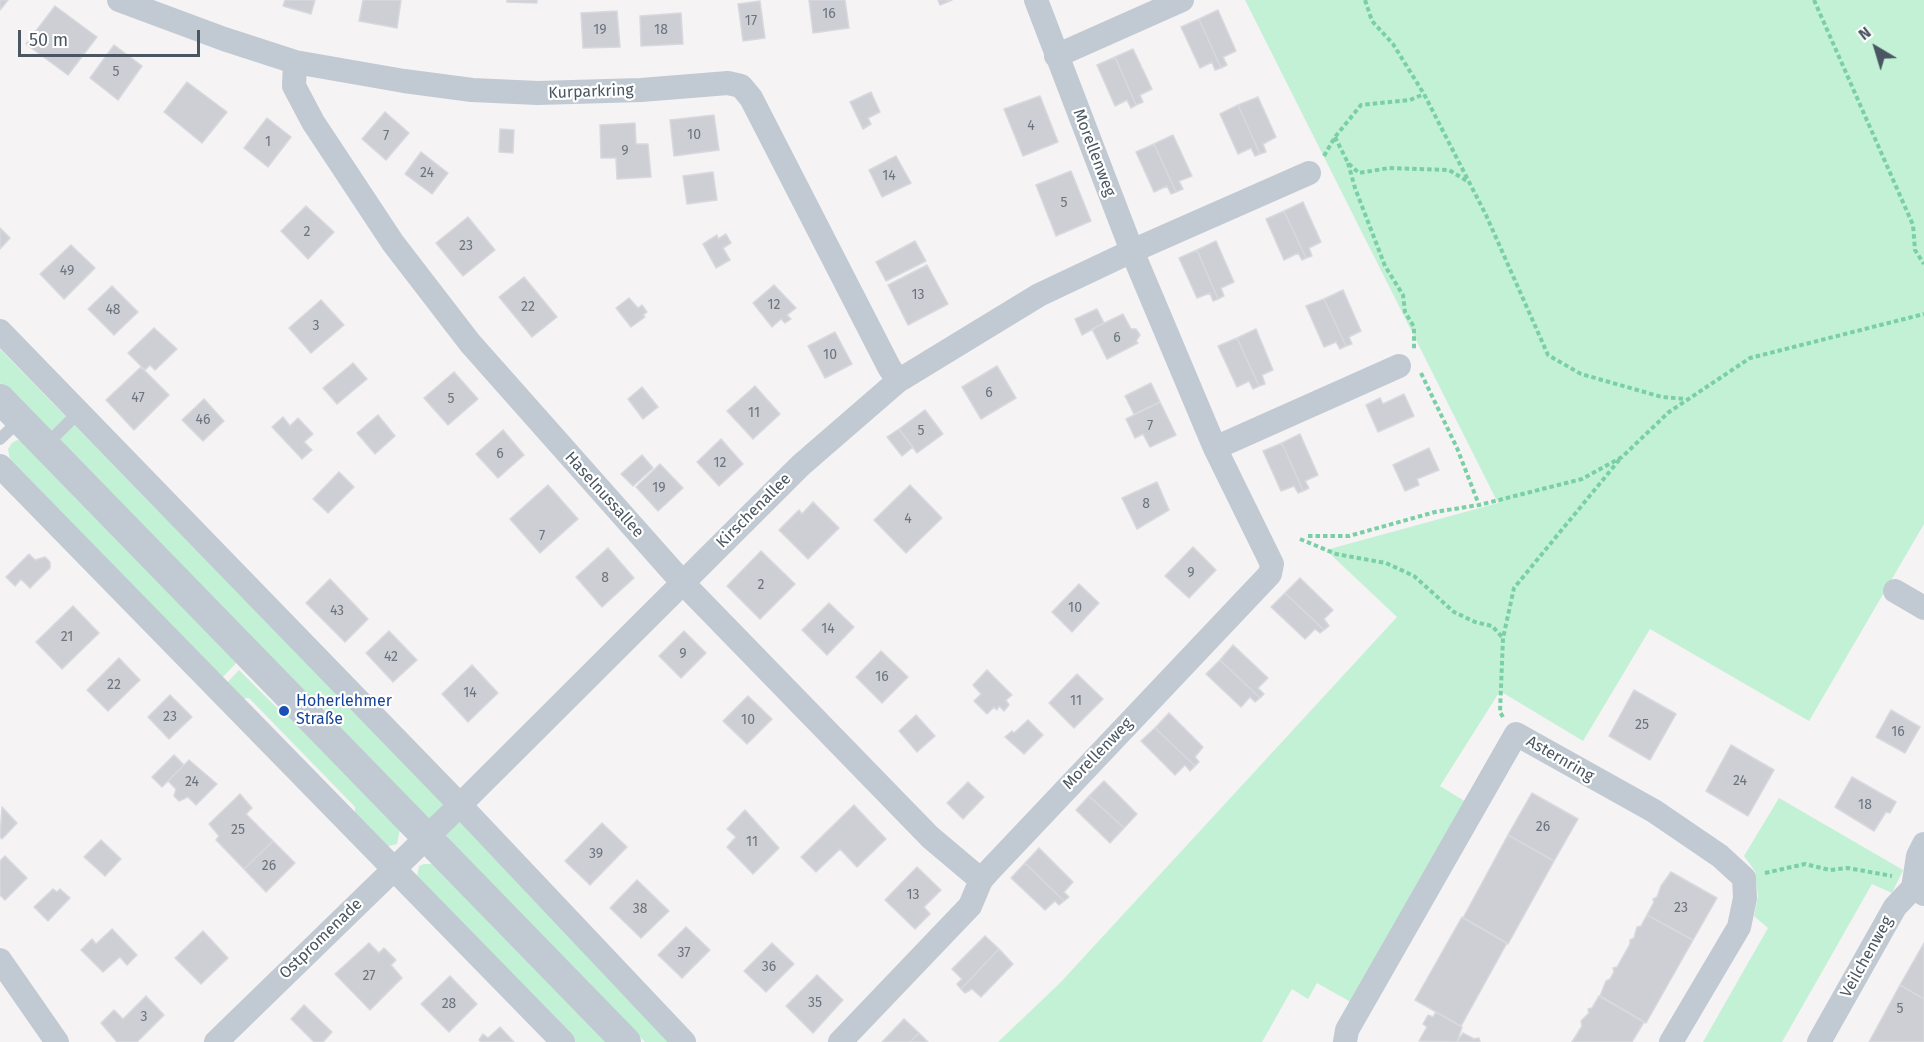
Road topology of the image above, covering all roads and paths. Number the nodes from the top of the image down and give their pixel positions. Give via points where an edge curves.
1 (119, 0) edge
2 (1035, 0) edge
3 (1182, 0) edge
4 (1365, 0) edge
5 (1814, 0) edge
6 (1056, 56) junction
7 (296, 62) junction
8 (1424, 94) junction
9 (1335, 137) junction
10 (1348, 163) junction
11 (1309, 173) joint
12 (1468, 182) junction
13 (1132, 251) junction
14 (1924, 264) edge
15 (1924, 314) edge
16 (0, 331) edge
17 (1411, 365) junction
18 (898, 381) junction
19 (1688, 399) junction
20 (79, 412) junction
21 (7, 419) edge
22 (45, 445) junction
23 (1215, 448) junction
24 (1622, 457) junction
25 (0, 466) edge
26 (1479, 505) junction
27 (1308, 536) dead end
28 (1300, 538) dead end
29 (682, 582) junction
30 (1895, 591) dead end
31 (1924, 608) edge
32 (1503, 638) junction
33 (1516, 734) junction
34 (460, 805) junction
35 (427, 837) junction
36 (1924, 844) edge
37 (394, 869) junction
38 (1744, 878) junction
39 (981, 880) junction
40 (1918, 891) edge
41 (0, 960) edge
42 (57, 1042) edge
43 (216, 1042) edge
44 (563, 1042) edge
45 (626, 1042) edge
46 (684, 1042) edge
47 (840, 1042) edge
48 (1345, 1042) edge
49 (1671, 1042) edge
50 (1820, 1042) edge

1 - 7 street, Kurparkring
2 - 6 street, Morellenweg
3 - 6 street
4 - 8 path via 1372,21 1393,44
5 - 14 path via 1913,225 1915,250
6 - 13 street, Morellenweg
7 - 18 street, Kurparkring via 404,81 513,93 594,93 728,83 741,86 751,98
7 - 29 street, Haselnussallee via 294,86 298,95 393,243 508,389
8 - 9 path via 1410,100 1361,105
8 - 12 path
9 - 10 path
9 - 11 path via 1317,169
10 - 12 path via 1359,173 1389,168 1449,170
10 - 17 path via 1385,266 1403,295 1405,312 1414,327
11 - 13 street
12 - 19 path via 1548,355 1581,374 1662,397
13 - 18 street, Kirschenallee via 1039,295
13 - 23 street, Morellenweg
15 - 19 path via 1750,358
16 - 20 street
17 - 23 street
17 - 26 path via 1457,448
18 - 29 street, Kirschenallee via 801,465
19 - 24 path
20 - 22 lane
20 - 34 street
21 - 22 street
22 - 35 street
23 - 39 street, Morellenweg via 1272,564 1270,574
24 - 26 path via 1582,479
24 - 32 path via 1514,588
25 - 37 street
26 - 27 path via 1435,512 1349,536
28 - 32 path via 1336,554 1386,563 1414,576 1454,612 1492,626
29 - 34 street, Kirschenallee
29 - 39 street, Haselnussallee via 930,837
30 - 31 street
32 - 33 path via 1500,712
33 - 38 street, Asternring via 1654,811 1720,856
33 - 48 street, Asternring via 1347,1030
34 - 35 street, Kirschenallee
34 - 46 street
35 - 37 street, Ostpromenade
35 - 45 street
36 - 40 street via 1917,856
37 - 43 street, Ostpromenade
37 - 44 street
38 - 40 path via 1805,864 1888,874
38 - 49 street via 1745,898 1739,927
39 - 47 street, Morellenweg via 970,906
40 - 50 street, Veilchenweg via 1895,907
41 - 42 street

